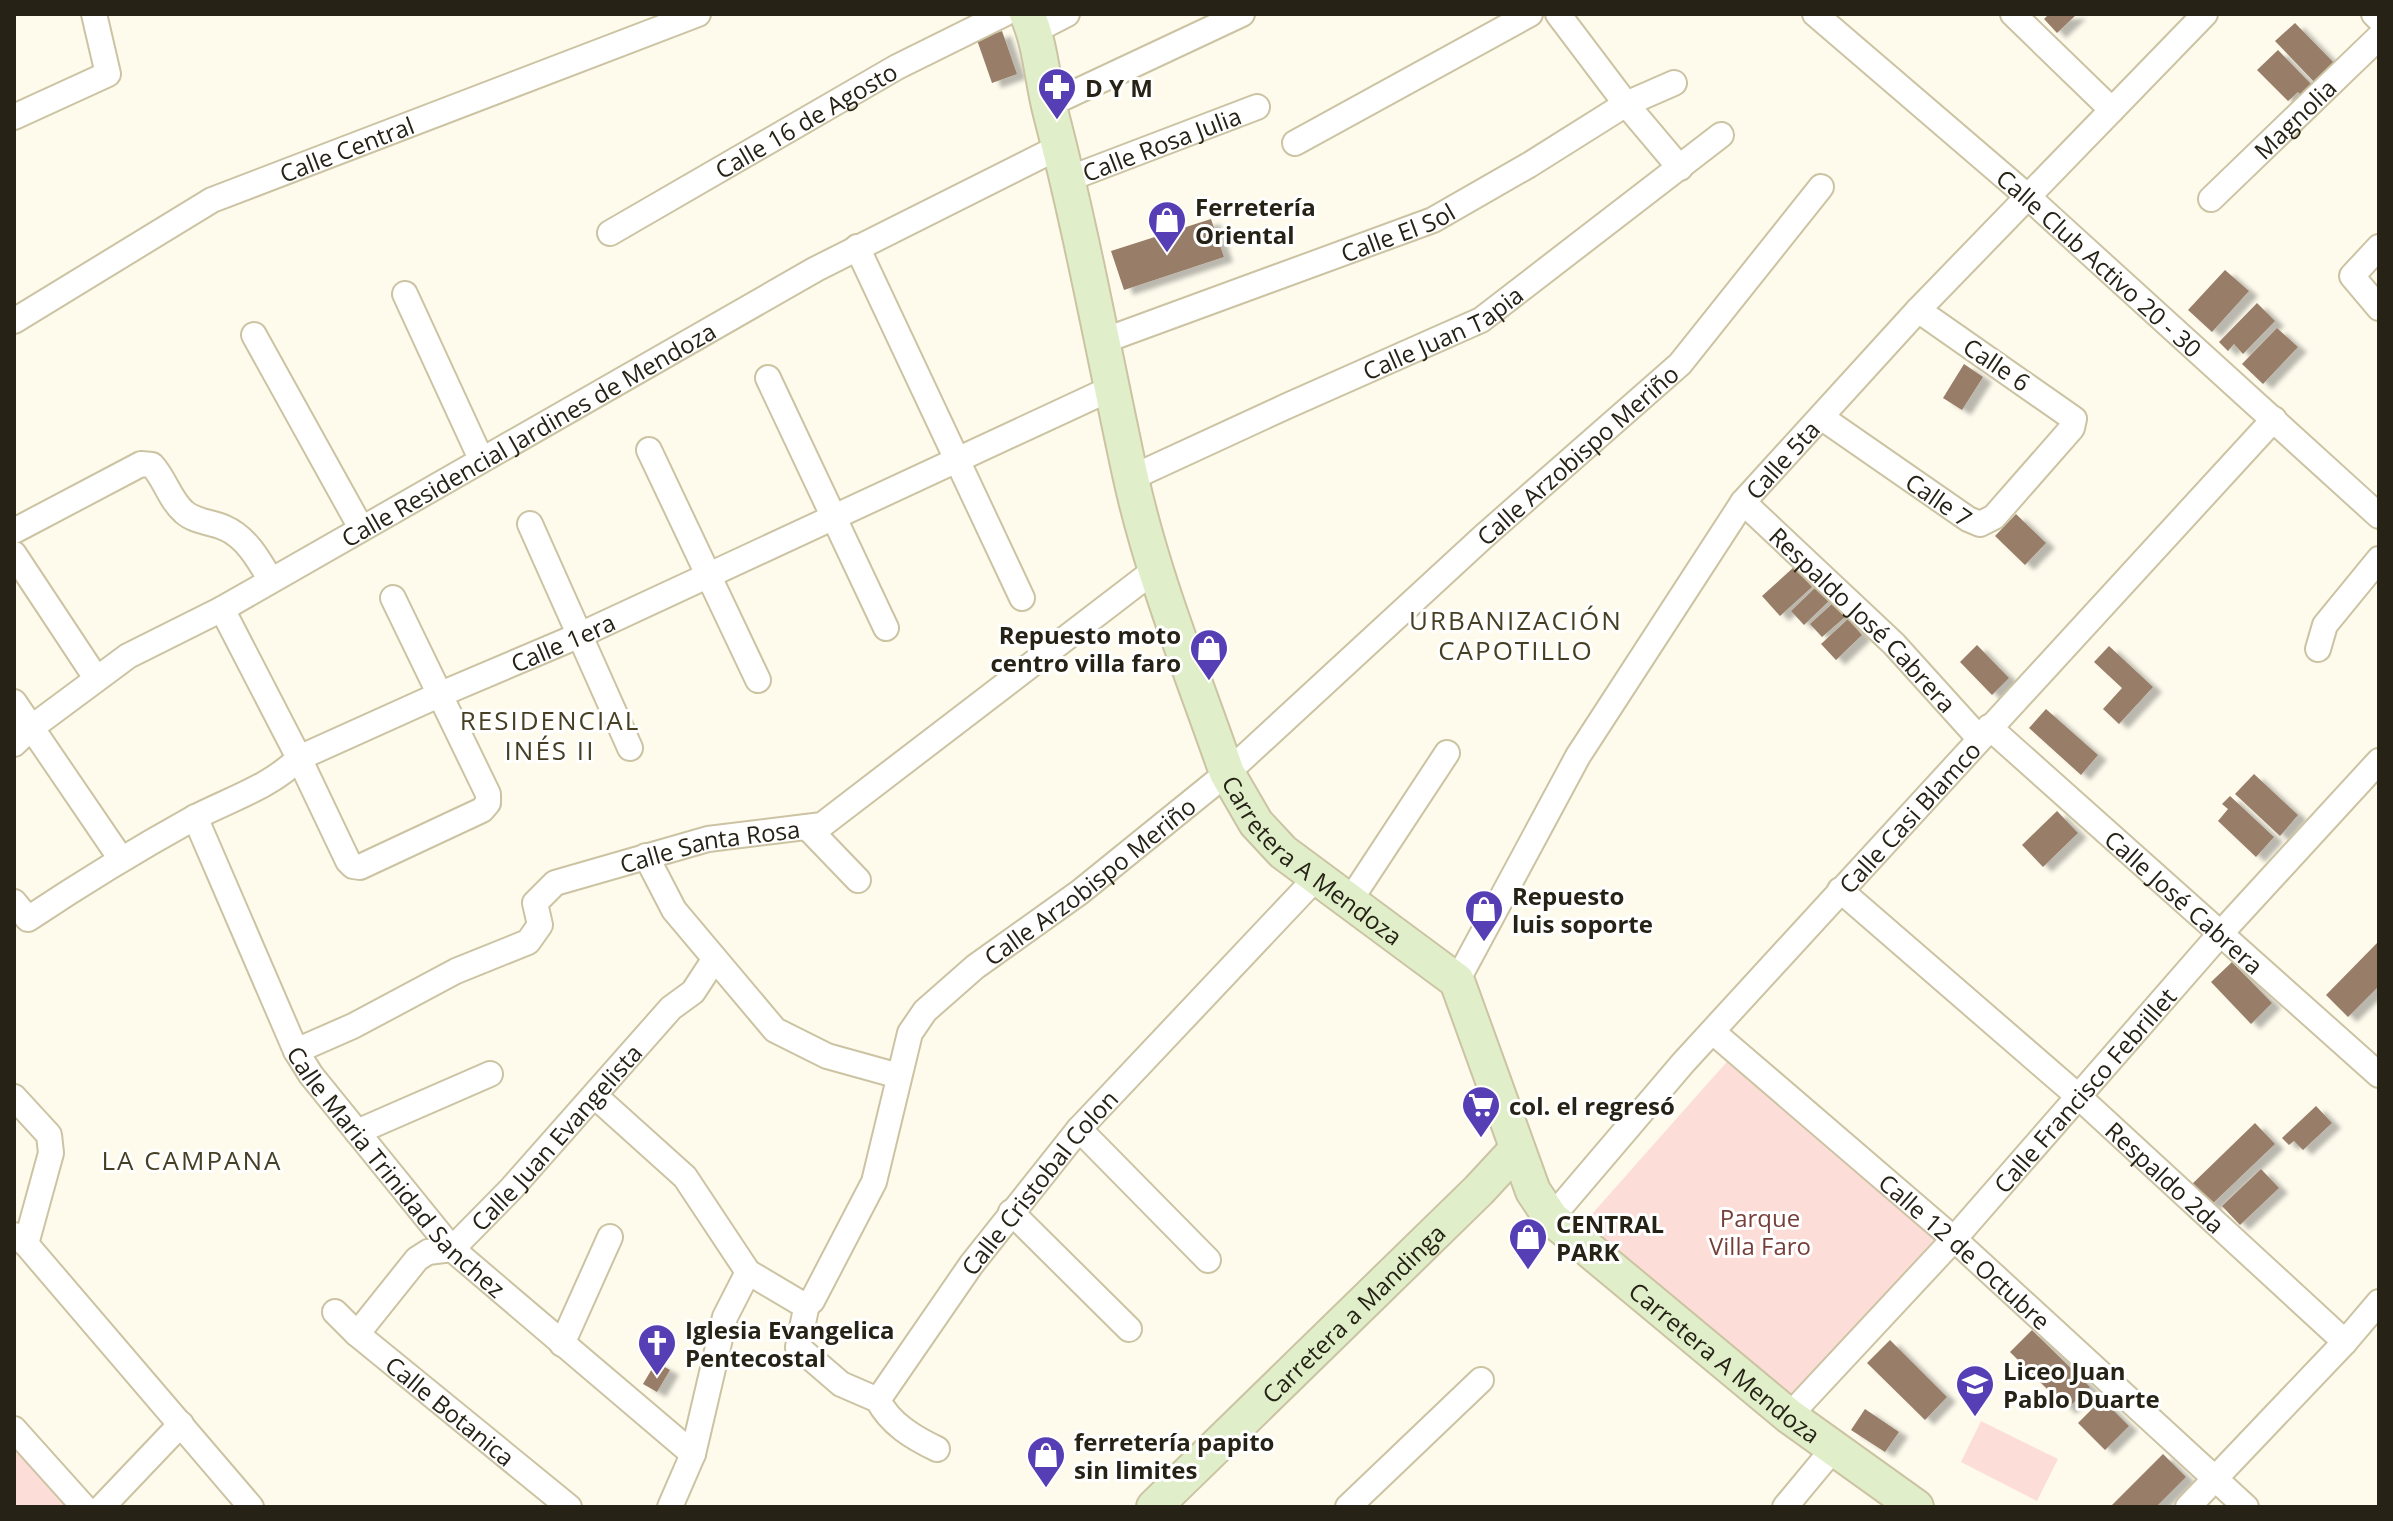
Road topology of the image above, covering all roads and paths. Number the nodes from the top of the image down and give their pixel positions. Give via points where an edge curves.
1 (94, 14) edge
2 (698, 14) edge
3 (1004, 14) edge
4 (1067, 14) edge
5 (1242, 14) edge
6 (1530, 14) edge
7 (1558, 14) edge
8 (1815, 14) edge
9 (2013, 14) edge
10 (2374, 14) edge
11 (2200, 16) edge
12 (2379, 19) edge
13 (1030, 23) edge
14 (2379, 37) edge
15 (1674, 83) dead end
16 (1626, 104) junction
17 (1048, 105) junction
18 (1257, 107) dead end
19 (2112, 110) junction
20 (14, 117) edge
21 (1721, 135) dead end
22 (1295, 143) dead end
23 (1064, 163) junction
24 (1680, 168) junction
25 (1821, 187) dead end
26 (2027, 196) junction
27 (2211, 199) dead end
28 (610, 233) dead end
29 (857, 247) junction
30 (2379, 247) edge
31 (405, 294) dead end
32 (2379, 308) edge
33 (1918, 310) junction
34 (14, 321) edge
35 (254, 335) dead end
36 (1103, 341) junction
37 (768, 378) dead end
38 (1112, 388) junction
39 (1821, 417) junction
40 (2074, 419) joint
41 (2274, 419) junction
42 (649, 450) dead end
43 (481, 459) junction
44 (958, 459) junction
45 (1131, 478) junction
46 (1743, 502) junction
47 (2379, 516) edge
48 (833, 517) junction
49 (530, 524) dead end
50 (361, 528) junction
51 (14, 531) edge
52 (14, 554) edge
53 (2379, 559) edge
54 (1156, 569) junction
55 (709, 575) junction
56 (270, 579) junction
57 (393, 598) dead end
58 (1022, 598) dead end
59 (222, 609) junction
60 (886, 628) dead end
61 (580, 635) junction
62 (2318, 649) dead end
63 (96, 678) junction
64 (758, 680) dead end
65 (441, 694) junction
66 (14, 702) edge
67 (1984, 733) junction
68 (23, 736) edge
69 (630, 748) dead end
70 (1447, 753) dead end
71 (299, 758) junction
72 (2379, 761) edge
73 (1227, 773) junction
74 (195, 817) junction
75 (807, 827) junction
76 (646, 856) junction
77 (121, 859) junction
78 (1316, 878) junction
79 (858, 880) dead end
80 (1840, 890) junction
81 (1349, 902) junction
82 (21, 910) edge
83 (2221, 933) junction
84 (714, 960) junction
85 (1457, 981) junction
86 (1713, 1032) junction
87 (296, 1051) junction
88 (490, 1074) dead end
89 (2379, 1075) edge
90 (899, 1076) junction
91 (595, 1096) junction
92 (14, 1097) edge
93 (2079, 1097) junction
94 (1079, 1129) junction
95 (357, 1132) junction
96 (1517, 1149) junction
97 (1011, 1212) junction
98 (1551, 1218) junction
99 (610, 1237) dead end
100 (1954, 1239) junction
101 (20, 1240) edge
102 (452, 1249) junction
103 (1208, 1260) dead end
104 (748, 1272) junction
105 (2379, 1302) edge
106 (807, 1304) junction
107 (335, 1312) dead end
108 (1129, 1329) dead end
109 (357, 1334) junction
110 (2345, 1342) junction
111 (562, 1344) junction
112 (1481, 1380) dead end
113 (878, 1400) junction
114 (1789, 1416) junction
115 (181, 1424) junction
116 (14, 1429) edge
117 (1834, 1448) junction
118 (937, 1449) dead end
119 (693, 1454) junction
120 (2216, 1479) junction
121 (1363, 1503) edge
122 (84, 1507) edge
123 (102, 1507) edge
124 (251, 1507) edge
125 (569, 1507) edge
126 (670, 1507) edge
127 (1155, 1507) edge
128 (1785, 1507) edge
129 (1916, 1507) edge
130 (2188, 1507) edge
131 (2246, 1507) edge

1 - 20 street via 108,74
2 - 34 street, Calle Central via 212,200
3 - 28 street, Calle 16 de Agosto via 897,67
4 - 13 street
5 - 17 street
6 - 22 street
7 - 16 street
8 - 26 street, Calle Club Activo 20 - 30
9 - 19 street
10 - 12 street
11 - 19 street, Calle 5ta
13 - 17 street, Carretera A Mendoza
14 - 27 street, Magnolia
15 - 16 street, Calle El Sol
16 - 24 street
16 - 36 street, Calle El Sol via 1433,220
17 - 23 street, Carretera A Mendoza
18 - 23 street, Calle Rosa Julia
19 - 26 street, Calle 5ta
21 - 24 street, Calle Juan Tapia
23 - 29 street, Calle Residencial Jardines de Mendoza
23 - 36 street, Carretera A Mendoza
24 - 45 street, Calle Juan Tapia via 1481,320
25 - 73 street, Calle Arzobispo Meriño via 1680,364
26 - 33 street, Calle 5ta
26 - 41 street, Calle Club Activo 20 - 30
29 - 43 street, Calle Residencial Jardines de Mendoza
29 - 44 street
30 - 32 street via 2352,276
31 - 43 street
33 - 39 street, Calle 5ta
33 - 40 street, Calle 6
35 - 50 street
36 - 38 street, Carretera A Mendoza
37 - 48 street
38 - 44 street, Calle 1era
38 - 45 street, Carretera A Mendoza
39 - 40 street, Calle 7 via 1980,524 1994,517 2072,428
39 - 46 street, Calle 5ta
41 - 47 street, Calle Club Activo 20 - 30
41 - 67 street, Calle Casi Blamco
42 - 55 street
43 - 50 street, Calle Residencial Jardines de Mendoza
44 - 48 street, Calle 1era
44 - 58 street
45 - 54 street, Carretera A Mendoza
46 - 67 street, Respaldo José Cabrera
46 - 85 street, Calle 5ta via 1578,756
48 - 55 street, Calle 1era
48 - 60 street
49 - 61 street
50 - 56 street, Calle Residencial Jardines de Mendoza
51 - 56 street via 141,464 152,465 184,513 239,536
52 - 63 street
53 - 62 street via 2325,625
54 - 73 street, Carretera A Mendoza
54 - 75 street, Calle Santa Rosa via 822,825
55 - 61 street, Calle 1era
55 - 64 street
56 - 59 street, Calle Residencial Jardines de Mendoza
57 - 65 street
59 - 63 street, Calle Residencial Jardines de Mendoza
59 - 71 street
61 - 65 street, Calle 1era
61 - 69 street
63 - 68 street, Calle Residencial Jardines de Mendoza
65 - 71 street, Calle 1era
65 - 71 street via 488,803 360,867 348,861
66 - 68 street
67 - 80 street, Calle Casi Blamco
67 - 83 street, Calle José Cabrera
68 - 77 street
70 - 81 street
71 - 74 street, Calle 1era via 284,774
72 - 83 street, Calle Francisco Febrillet
73 - 78 street, Carretera A Mendoza via 1256,823
73 - 90 street, Calle Arzobispo Meriño via 944,993 910,1033
74 - 77 street, Calle 1era
74 - 87 street, Calle Maria Trinidad Sanchez
75 - 76 street, Calle Santa Rosa via 708,839
75 - 79 street
76 - 84 street via 674,910
76 - 87 street, Calle Santa Rosa via 555,883 535,903 540,925 528,942 456,971
77 - 82 street, Calle 1era
78 - 81 street, Carretera A Mendoza
78 - 94 street, Calle Cristobal Colon
80 - 86 street, Calle Casi Blamco
80 - 93 street, Respaldo 2da
81 - 85 street, Carretera A Mendoza
83 - 89 street, Calle José Cabrera
83 - 93 street, Calle Francisco Febrillet
84 - 90 street via 775,1030 827,1056
84 - 91 street, Calle Juan Evangelista via 693,992 671,1008
85 - 96 street, Carretera A Mendoza
86 - 98 street, Calle Casi Blamco
86 - 100 street, Calle 12 de Octubre
87 - 95 street, Calle Maria Trinidad Sanchez
88 - 95 street
90 - 106 street, Calle Arzobispo Meriño via 874,1182
91 - 102 street, Calle Juan Evangelista
91 - 104 street via 685,1177
92 - 101 street via 49,1135 51,1153
93 - 100 street, Calle Francisco Febrillet
93 - 110 street, Respaldo 2da
94 - 97 street, Calle Cristobal Colon
94 - 103 street
95 - 102 street, Calle Maria Trinidad Sanchez
96 - 98 street, Carretera A Mendoza via 1533,1191
96 - 127 street, Carretera a Mandinga
97 - 108 street
97 - 113 street, Calle Cristobal Colon
98 - 114 street, Carretera A Mendoza
99 - 111 street
100 - 114 street, Calle Francisco Febrillet
100 - 120 street, Calle 12 de Octubre
101 - 115 street
102 - 109 street, Calle Juan Evangelista via 417,1259
102 - 111 street, Calle Maria Trinidad Sanchez
104 - 106 street
104 - 119 street via 725,1317
105 - 110 street
106 - 113 street via 798,1347 841,1384
107 - 109 street, Calle Botanica
109 - 125 street, Calle Botanica
110 - 120 street
111 - 119 street, Calle Maria Trinidad Sanchez
112 - 121 street
113 - 118 street via 915,1439
114 - 117 street, Carretera A Mendoza
115 - 123 street
115 - 124 street
116 - 122 street
117 - 128 street
117 - 129 street, Carretera A Mendoza
119 - 126 street
120 - 130 street
120 - 131 street, Calle 12 de Octubre

